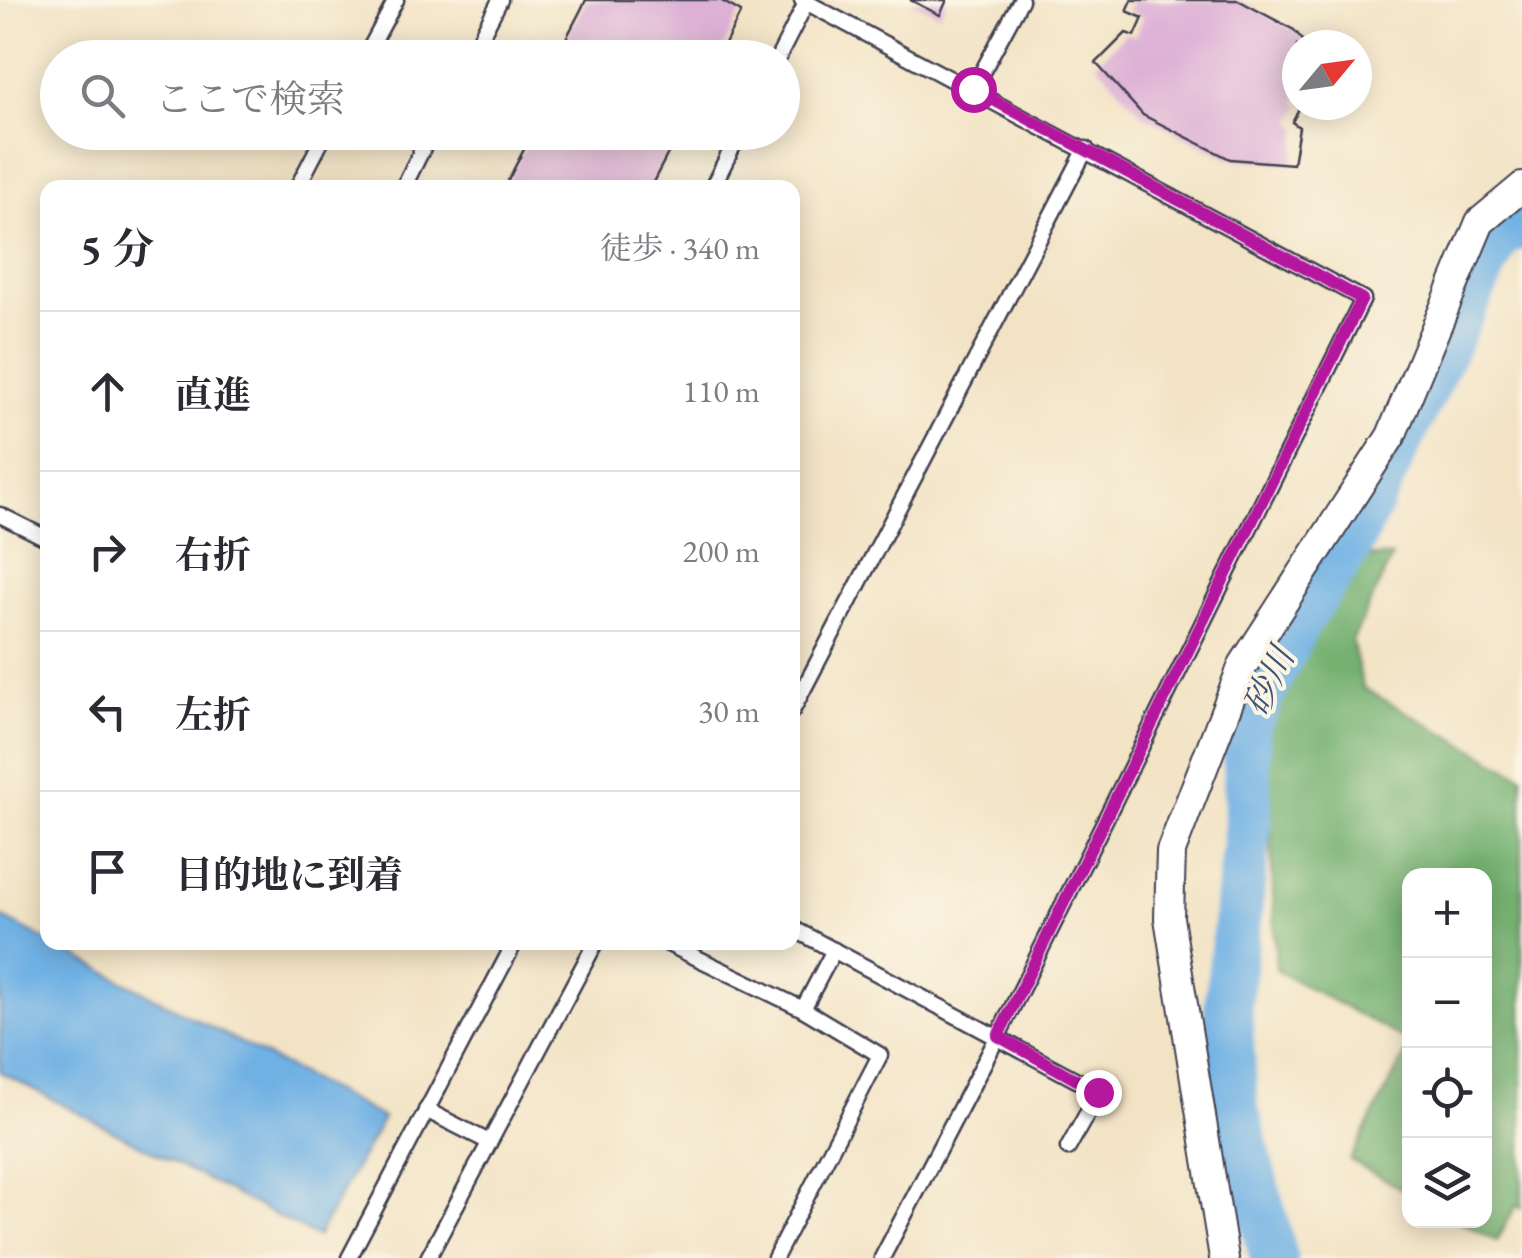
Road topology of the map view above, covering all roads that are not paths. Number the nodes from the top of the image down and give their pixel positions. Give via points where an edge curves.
1 (396, 0) edge
2 (500, 0) edge
3 (1021, 0) edge
4 (804, 1) edge
5 (375, 40) edge
6 (479, 40) edge
7 (786, 40) edge
8 (973, 89) junction
9 (1086, 148) junction
10 (317, 150) edge
11 (422, 150) edge
12 (731, 150) edge
13 (301, 180) edge
14 (407, 180) edge
15 (716, 180) edge
16 (1522, 187) edge
17 (0, 515) edge
18 (40, 535) edge
19 (800, 697) edge
20 (800, 932) edge
21 (511, 950) edge
22 (592, 950) edge
23 (681, 950) edge
24 (834, 950) junction
25 (804, 1009) junction
26 (998, 1036) junction
27 (426, 1110) junction
28 (489, 1142) junction
29 (1068, 1148) dead end
30 (349, 1258) edge
31 (428, 1258) edge
32 (774, 1258) edge
33 (882, 1258) edge
34 (1224, 1258) edge

1 - 5 lane
2 - 6 lane
3 - 8 lane
4 - 7 lane
4 - 8 lane
8 - 9 lane
9 - 19 lane
9 - 26 lane via 1362,299
10 - 13 lane
11 - 14 lane
12 - 15 lane
16 - 34 street via 1480,222 1390,436 1243,665 1172,851 1169,918
17 - 18 lane
20 - 24 lane
21 - 27 lane
22 - 28 lane
23 - 25 lane
24 - 25 lane
24 - 26 lane
25 - 32 lane via 880,1055
26 - 29 lane via 1098,1092
26 - 33 lane
27 - 28 lane
27 - 30 lane
28 - 31 lane

